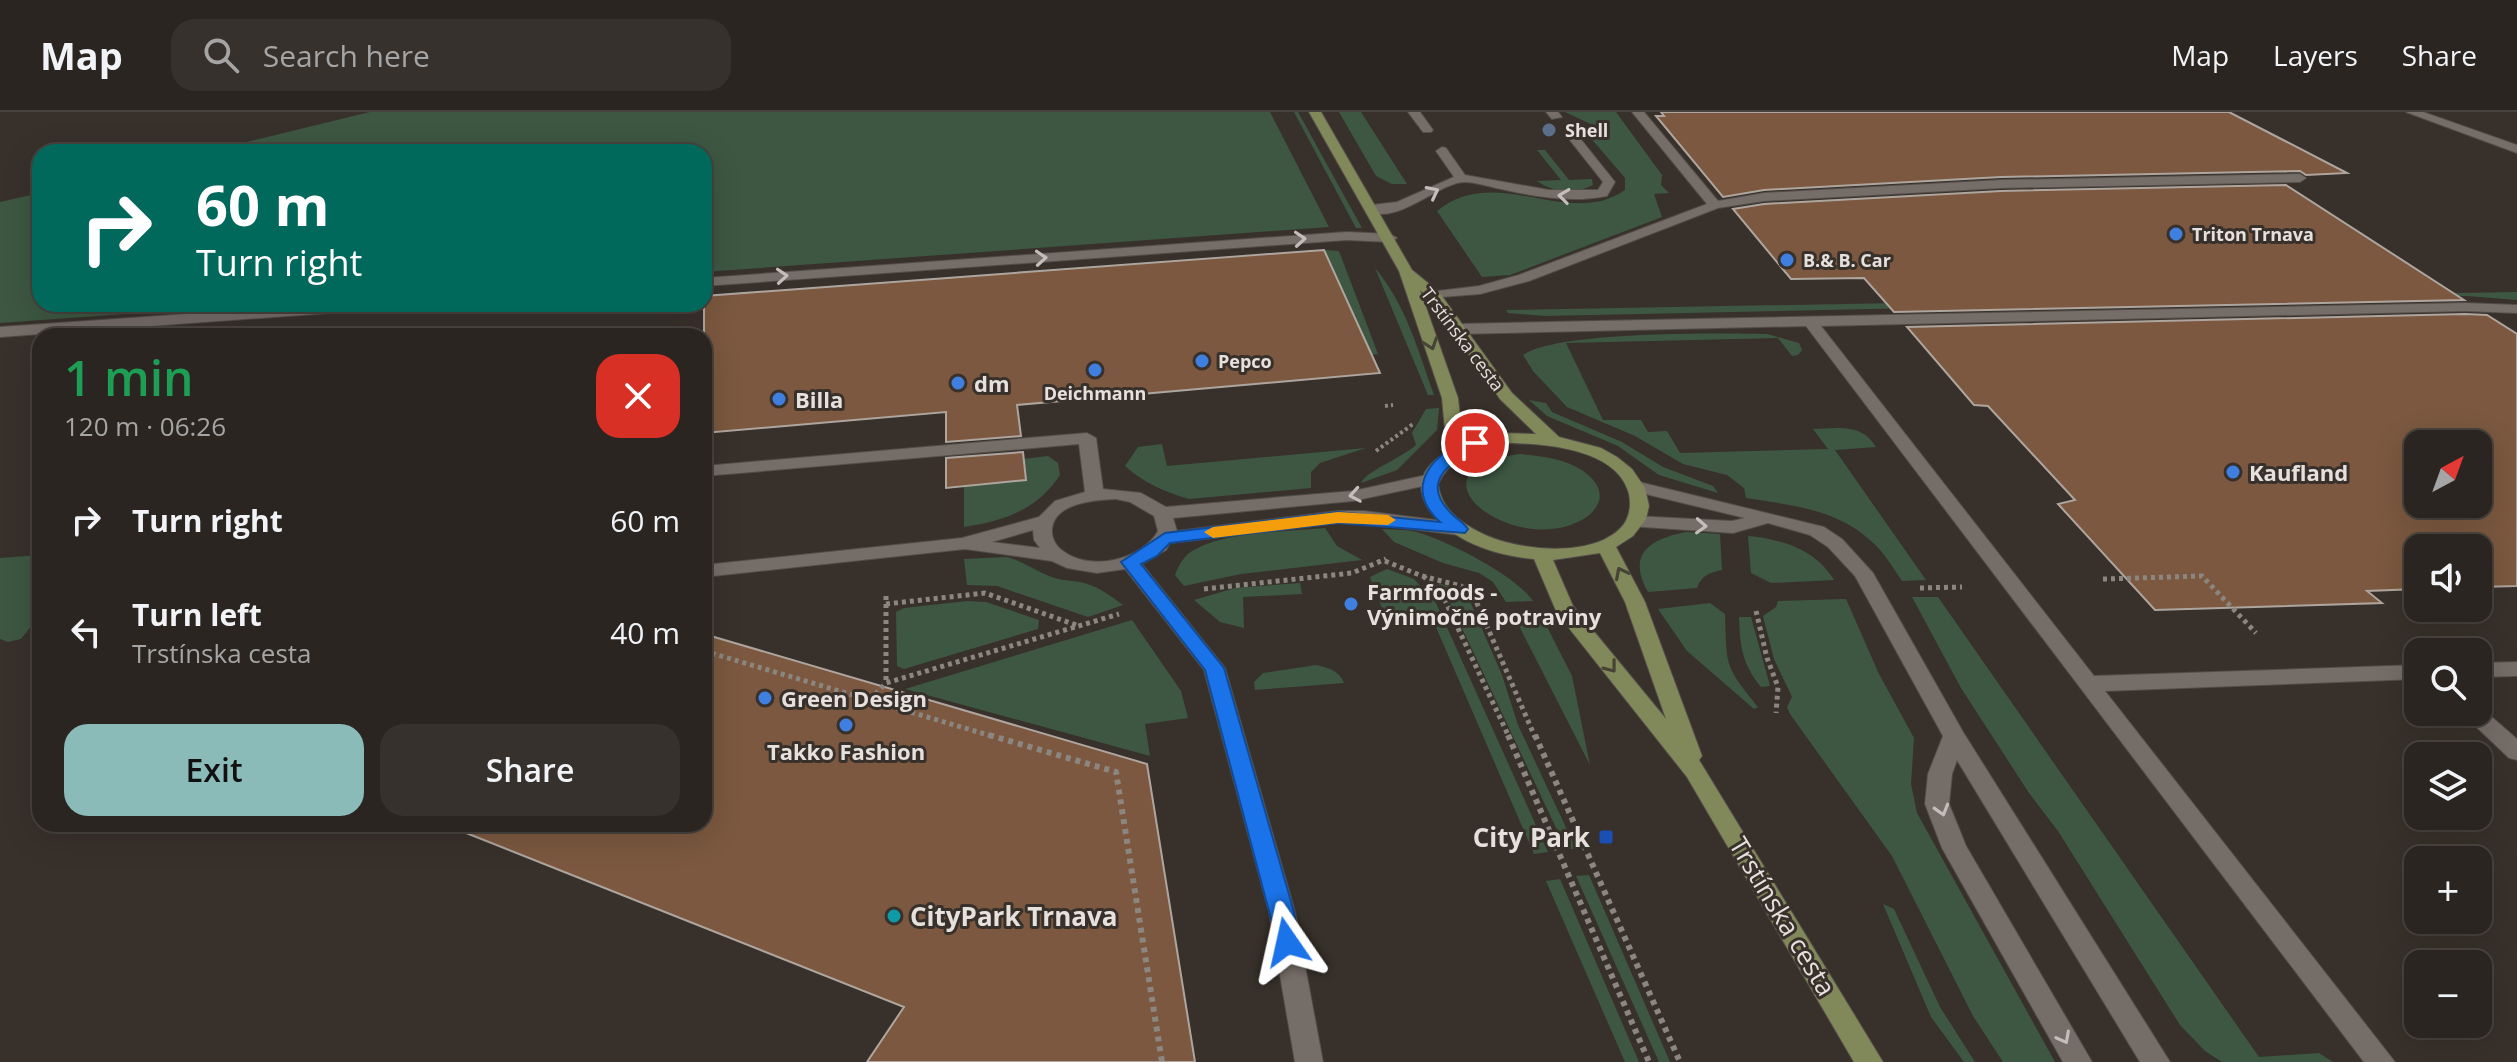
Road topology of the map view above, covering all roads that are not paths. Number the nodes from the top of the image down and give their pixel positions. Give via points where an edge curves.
1 (1315, 112) edge
2 (1414, 112) edge
3 (1638, 112) edge
4 (2412, 112) edge
5 (1427, 130) dead end
6 (1575, 139) dead end
7 (2517, 149) edge
8 (1442, 151) dead end
9 (1461, 178) junction
10 (2300, 178) dead end
11 (1715, 205) junction
12 (1372, 209) junction
13 (1390, 238) junction
14 (1406, 271) junction
15 (712, 281) edge
16 (1434, 295) junction
17 (2517, 309) edge
18 (284, 312) edge
19 (1810, 321) junction
20 (57, 328) edge
21 (1458, 329) junction
22 (32, 330) edge
23 (0, 332) edge
24 (1554, 441) junction
25 (1455, 451) junction
26 (712, 470) edge
27 (1431, 479) junction
28 (1635, 486) junction
29 (1095, 495) junction
30 (1163, 513) junction
31 (1765, 518) junction
32 (1045, 521) junction
33 (1635, 522) junction
34 (1459, 529) junction
35 (1165, 538) junction
36 (963, 544) junction
37 (1606, 545) junction
38 (1541, 554) junction
39 (1057, 556) junction
40 (1130, 562) junction
41 (712, 570) edge
42 (2517, 669) edge
43 (2492, 670) edge
44 (2404, 673) edge
45 (2087, 684) junction
46 (2489, 726) edge
47 (1954, 736) junction
48 (2517, 752) edge
49 (1695, 771) junction
50 (1309, 1062) edge
51 (1869, 1062) edge
52 (2078, 1062) edge
53 (2156, 1062) edge
54 (2381, 1062) edge

1 - 12 main road, Trstínska cesta
2 - 5 lane
3 - 11 lane
4 - 7 lane
6 -> 9 lane via 1609,182 1602,193 1557,195
8 - 9 lane
12 -> 9 lane via 1400,206
10 - 11 lane via 2001,184 1764,197
11 - 16 lane via 1524,278
12 - 13 main road, Trstínska cesta
13 - 14 main road, Trstínska cesta
15 -> 13 lane via 1332,237
14 - 16 main road, Trstínska cesta
14 -> 25 main road, Trstínska cesta via 1450,398
16 - 21 main road, Trstínska cesta
17 - 19 lane
18 - 20 lane
19 - 21 lane
19 - 45 lane
21 - 24 main road, Trstínska cesta via 1506,396
22 - 23 lane
24 - 25 main road, Trstínska cesta via 1500,438
24 - 28 main road, Trstínska cesta via 1603,458
25 - 27 main road
26 - 29 lane via 1087,438
27 -> 30 lane via 1353,496
27 - 34 main road via 1431,496
28 - 31 lane
28 - 33 main road via 1640,511
29 - 30 lane via 1135,497
29 - 32 lane via 1065,504
30 - 35 lane
33 -> 31 lane via 1733,527
31 - 47 lane via 1817,531 1849,556 1874,589
32 - 36 lane
32 - 39 lane via 1046,546
33 - 37 main road
34 - 35 lane via 1338,517
34 - 38 main road via 1511,550
35 - 40 lane
36 - 39 lane
36 - 41 lane
37 - 38 main road
49 -> 37 main road, Trstínska cesta via 1635,602
38 -> 49 main road, Trstínska cesta via 1564,608
39 - 40 lane via 1090,566
40 - 50 lane via 1214,668 1282,912
42 - 43 lane
44 - 45 lane
45 - 54 lane
46 - 48 lane
47 -> 52 lane via 1940,774 1937,804 1954,848
47 - 53 lane
49 - 51 main road, Trstínska cesta

